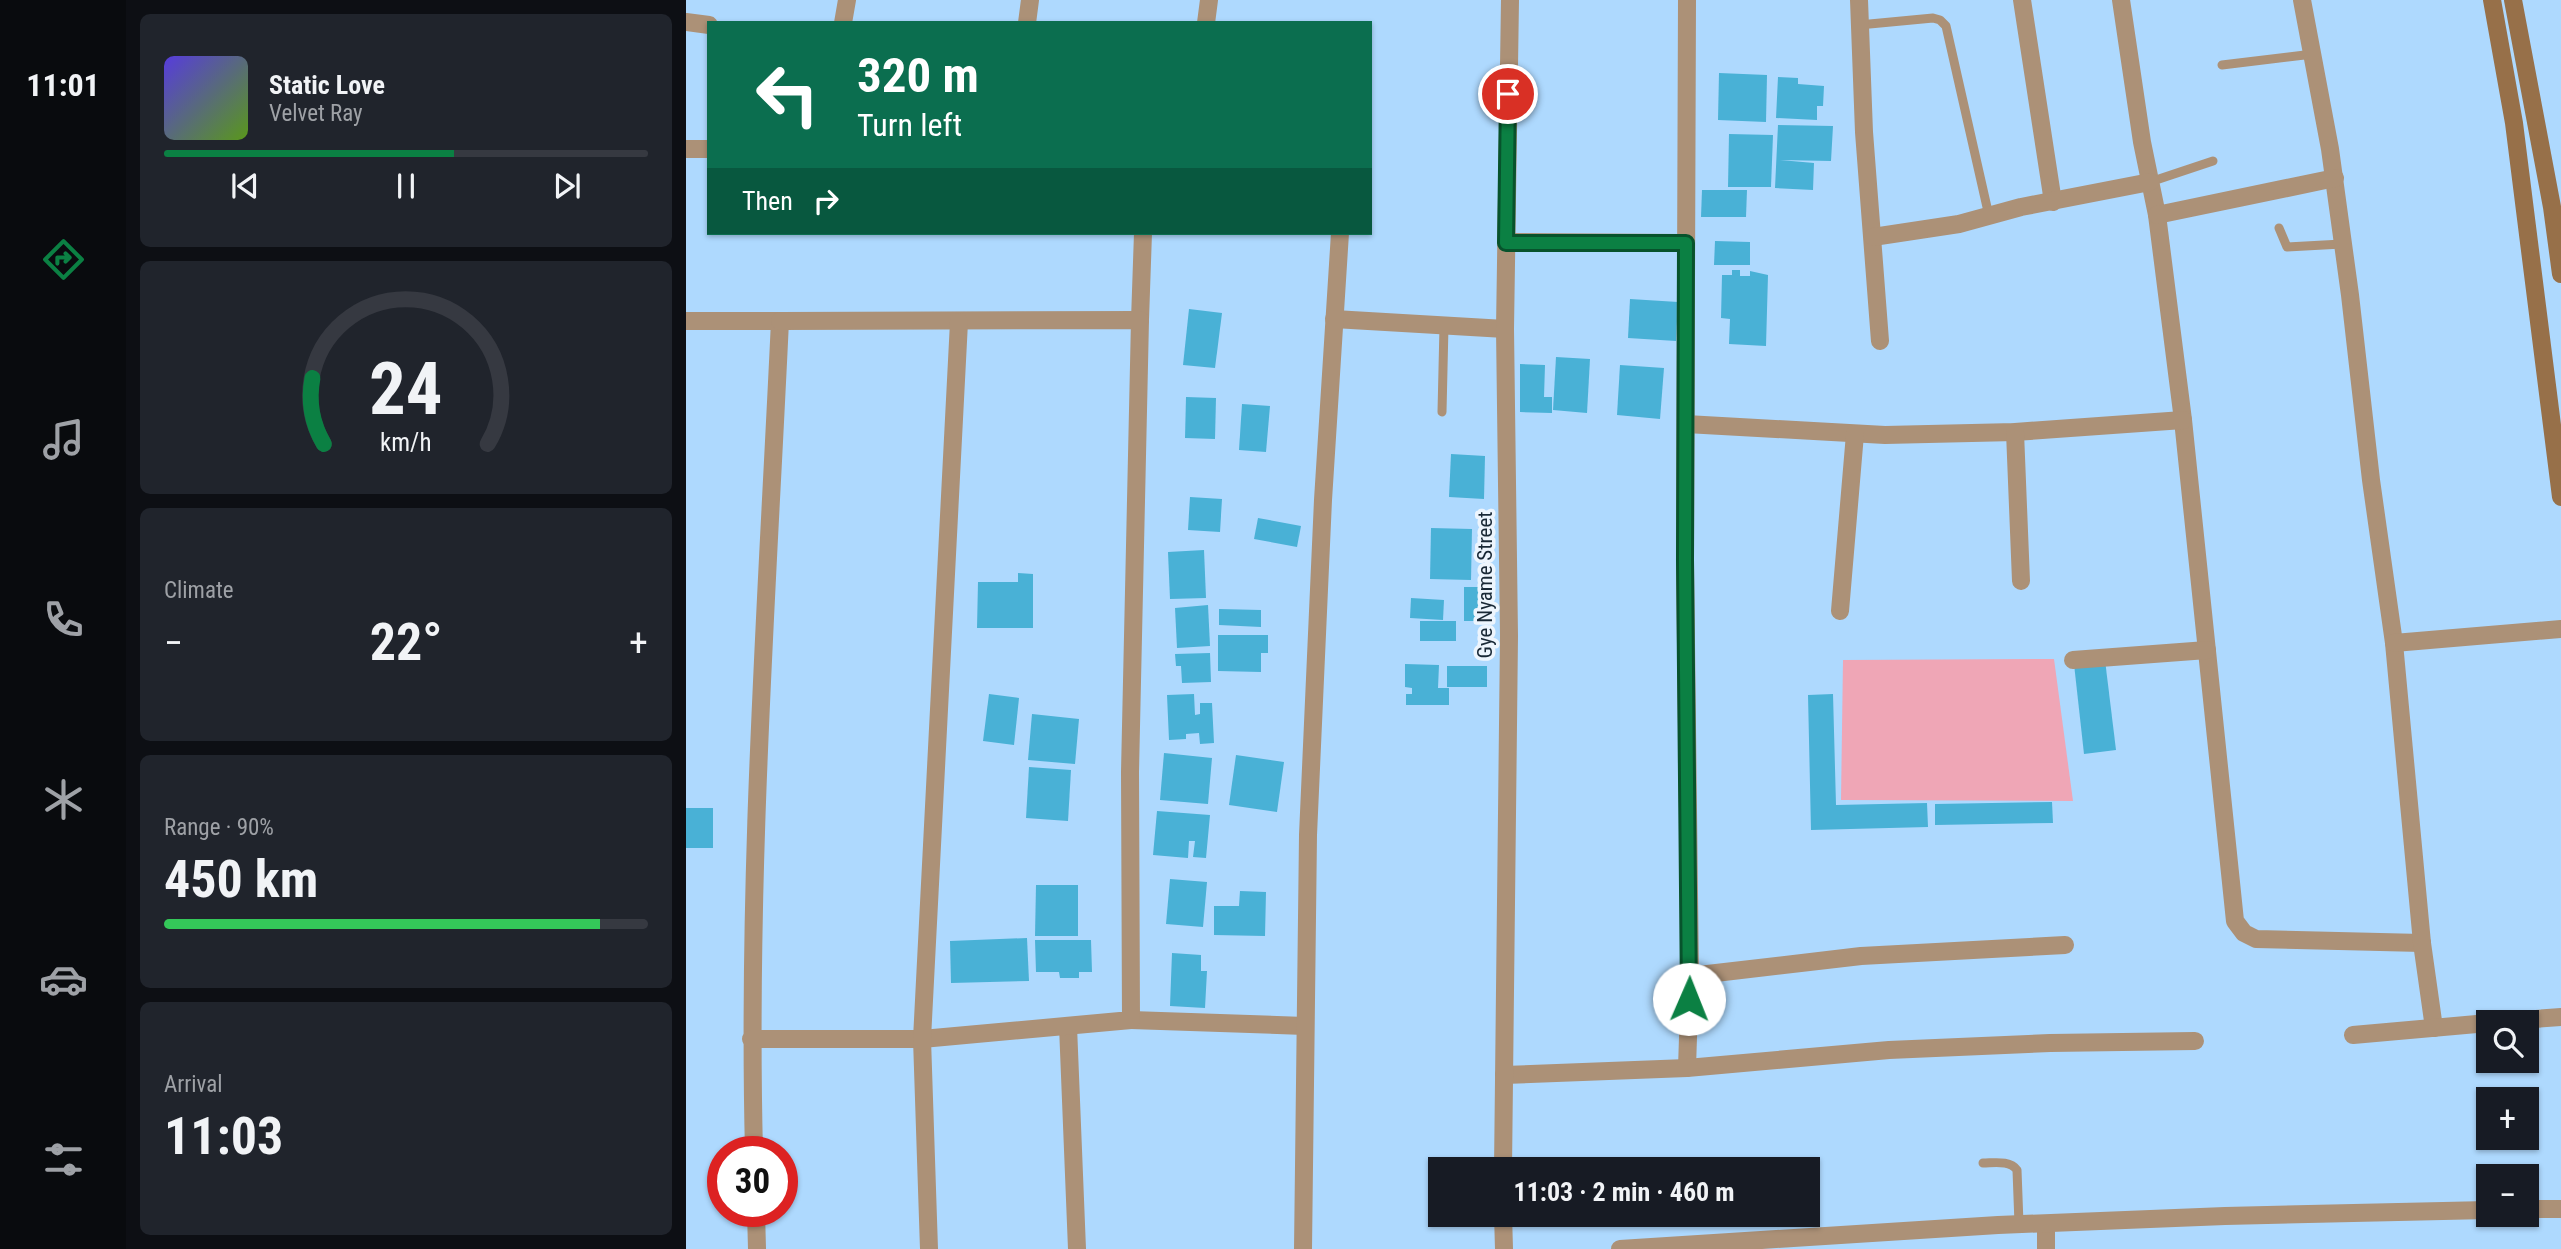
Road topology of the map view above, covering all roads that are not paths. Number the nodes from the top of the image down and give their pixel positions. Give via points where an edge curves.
1 (847, 0) edge
2 (1031, 0) edge
3 (1209, 0) edge
4 (1510, 0) edge
5 (1687, 0) edge
6 (1859, 0) edge
7 (2022, 0) edge
8 (2121, 0) edge
9 (2302, 0) edge
10 (2492, 0) edge
11 (2513, 0) edge
12 (843, 21) edge
13 (1027, 21) edge
14 (1206, 21) edge
15 (686, 22) edge
16 (707, 24) edge
17 (1859, 25) junction
18 (2313, 54) junction
19 (2222, 65) dead end
20 (686, 149) edge
21 (707, 149) edge
22 (2213, 161) dead end
23 (2335, 177) junction
24 (2150, 182) junction
25 (2053, 202) junction
26 (2556, 206) edge
27 (2157, 215) junction
28 (1989, 216) junction
29 (2279, 228) dead end
30 (1143, 235) edge
31 (1340, 235) edge
32 (1873, 237) junction
33 (1506, 243) junction
34 (1686, 243) junction
35 (2342, 244) junction
36 (2561, 274) edge
37 (1334, 319) junction
38 (1140, 320) junction
39 (686, 321) edge
40 (780, 321) junction
41 (959, 322) junction
42 (1444, 326) junction
43 (1505, 329) junction
44 (1880, 341) dead end
45 (1442, 412) dead end
46 (2183, 420) junction
47 (1686, 424) junction
48 (2015, 432) junction
49 (1855, 434) junction
50 (2561, 497) edge
51 (2021, 581) dead end
52 (1840, 611) dead end
53 (2561, 629) edge
54 (2394, 643) junction
55 (2207, 650) junction
56 (2073, 660) dead end
57 (2422, 943) junction
58 (2066, 945) dead end
59 (1690, 976) junction
60 (2561, 1017) edge
61 (2539, 1019) edge
62 (1131, 1020) junction
63 (2476, 1024) edge
64 (1068, 1026) junction
65 (1305, 1026) junction
66 (2434, 1028) junction
67 (2353, 1035) dead end
68 (751, 1039) junction
69 (922, 1039) junction
70 (2195, 1041) dead end
71 (1688, 1068) junction
72 (1504, 1075) junction
73 (754, 1136) edge
74 (1503, 1157) edge
75 (1983, 1163) dead end
76 (2539, 1209) edge
77 (2561, 1209) edge
78 (2476, 1210) edge
79 (2019, 1224) junction
80 (2046, 1224) junction
81 (756, 1227) edge
82 (1503, 1227) edge
83 (1864, 1241) edge
84 (757, 1249) edge
85 (929, 1249) edge
86 (1077, 1249) edge
87 (1303, 1249) edge
88 (1504, 1249) edge
89 (1620, 1249) edge
90 (2046, 1249) edge

1 - 12 street
2 - 13 street
3 - 14 street
4 - 33 street, Gye Nyame Street
5 - 34 street
6 - 17 street
7 - 25 street
8 - 24 street
9 - 18 street
10 - 50 street via 2514,123
11 - 26 street
15 - 16 street
17 - 28 lane via 1933,19 1946,26
17 - 32 street
18 - 19 lane
18 - 23 street
20 - 21 street
22 - 24 lane
23 - 27 street
23 - 35 street
24 - 25 street
24 - 27 street
25 - 28 street
26 - 36 street
27 - 46 street
28 - 32 street
29 - 35 lane via 2287,247
30 - 38 street
31 - 37 street
32 - 44 street
33 - 34 street
33 - 43 street, Gye Nyame Street
34 - 47 street
35 - 54 street
37 - 42 street
37 - 65 street via 1314,680
38 - 41 street
38 - 62 street via 1130,758
39 - 40 street
40 - 41 street
40 - 68 street
41 - 69 street
42 - 43 street
42 - 45 lane
43 - 72 street, Gye Nyame Street via 1509,636
46 - 48 street
46 - 55 street
47 - 49 street
47 - 59 street
48 - 49 street
48 - 51 street
49 - 52 street
53 - 54 street
54 - 57 street
55 - 56 street
55 - 57 street via 2235,921 2256,939
57 - 66 street
58 - 59 street via 1861,956
59 - 71 street
60 - 61 street
62 - 64 street
62 - 65 street
63 - 66 street
64 - 69 street
64 - 86 street
65 - 87 street
66 - 67 street
68 - 69 street
68 - 73 street
69 - 85 street
70 - 71 street via 1889,1050
71 - 72 street
72 - 74 street, Gye Nyame Street
75 - 79 lane via 2007,1163 2017,1170
76 - 77 street
78 - 80 street
79 - 80 street
79 - 83 street
80 - 90 street
81 - 84 street
82 - 88 street
83 - 89 street

